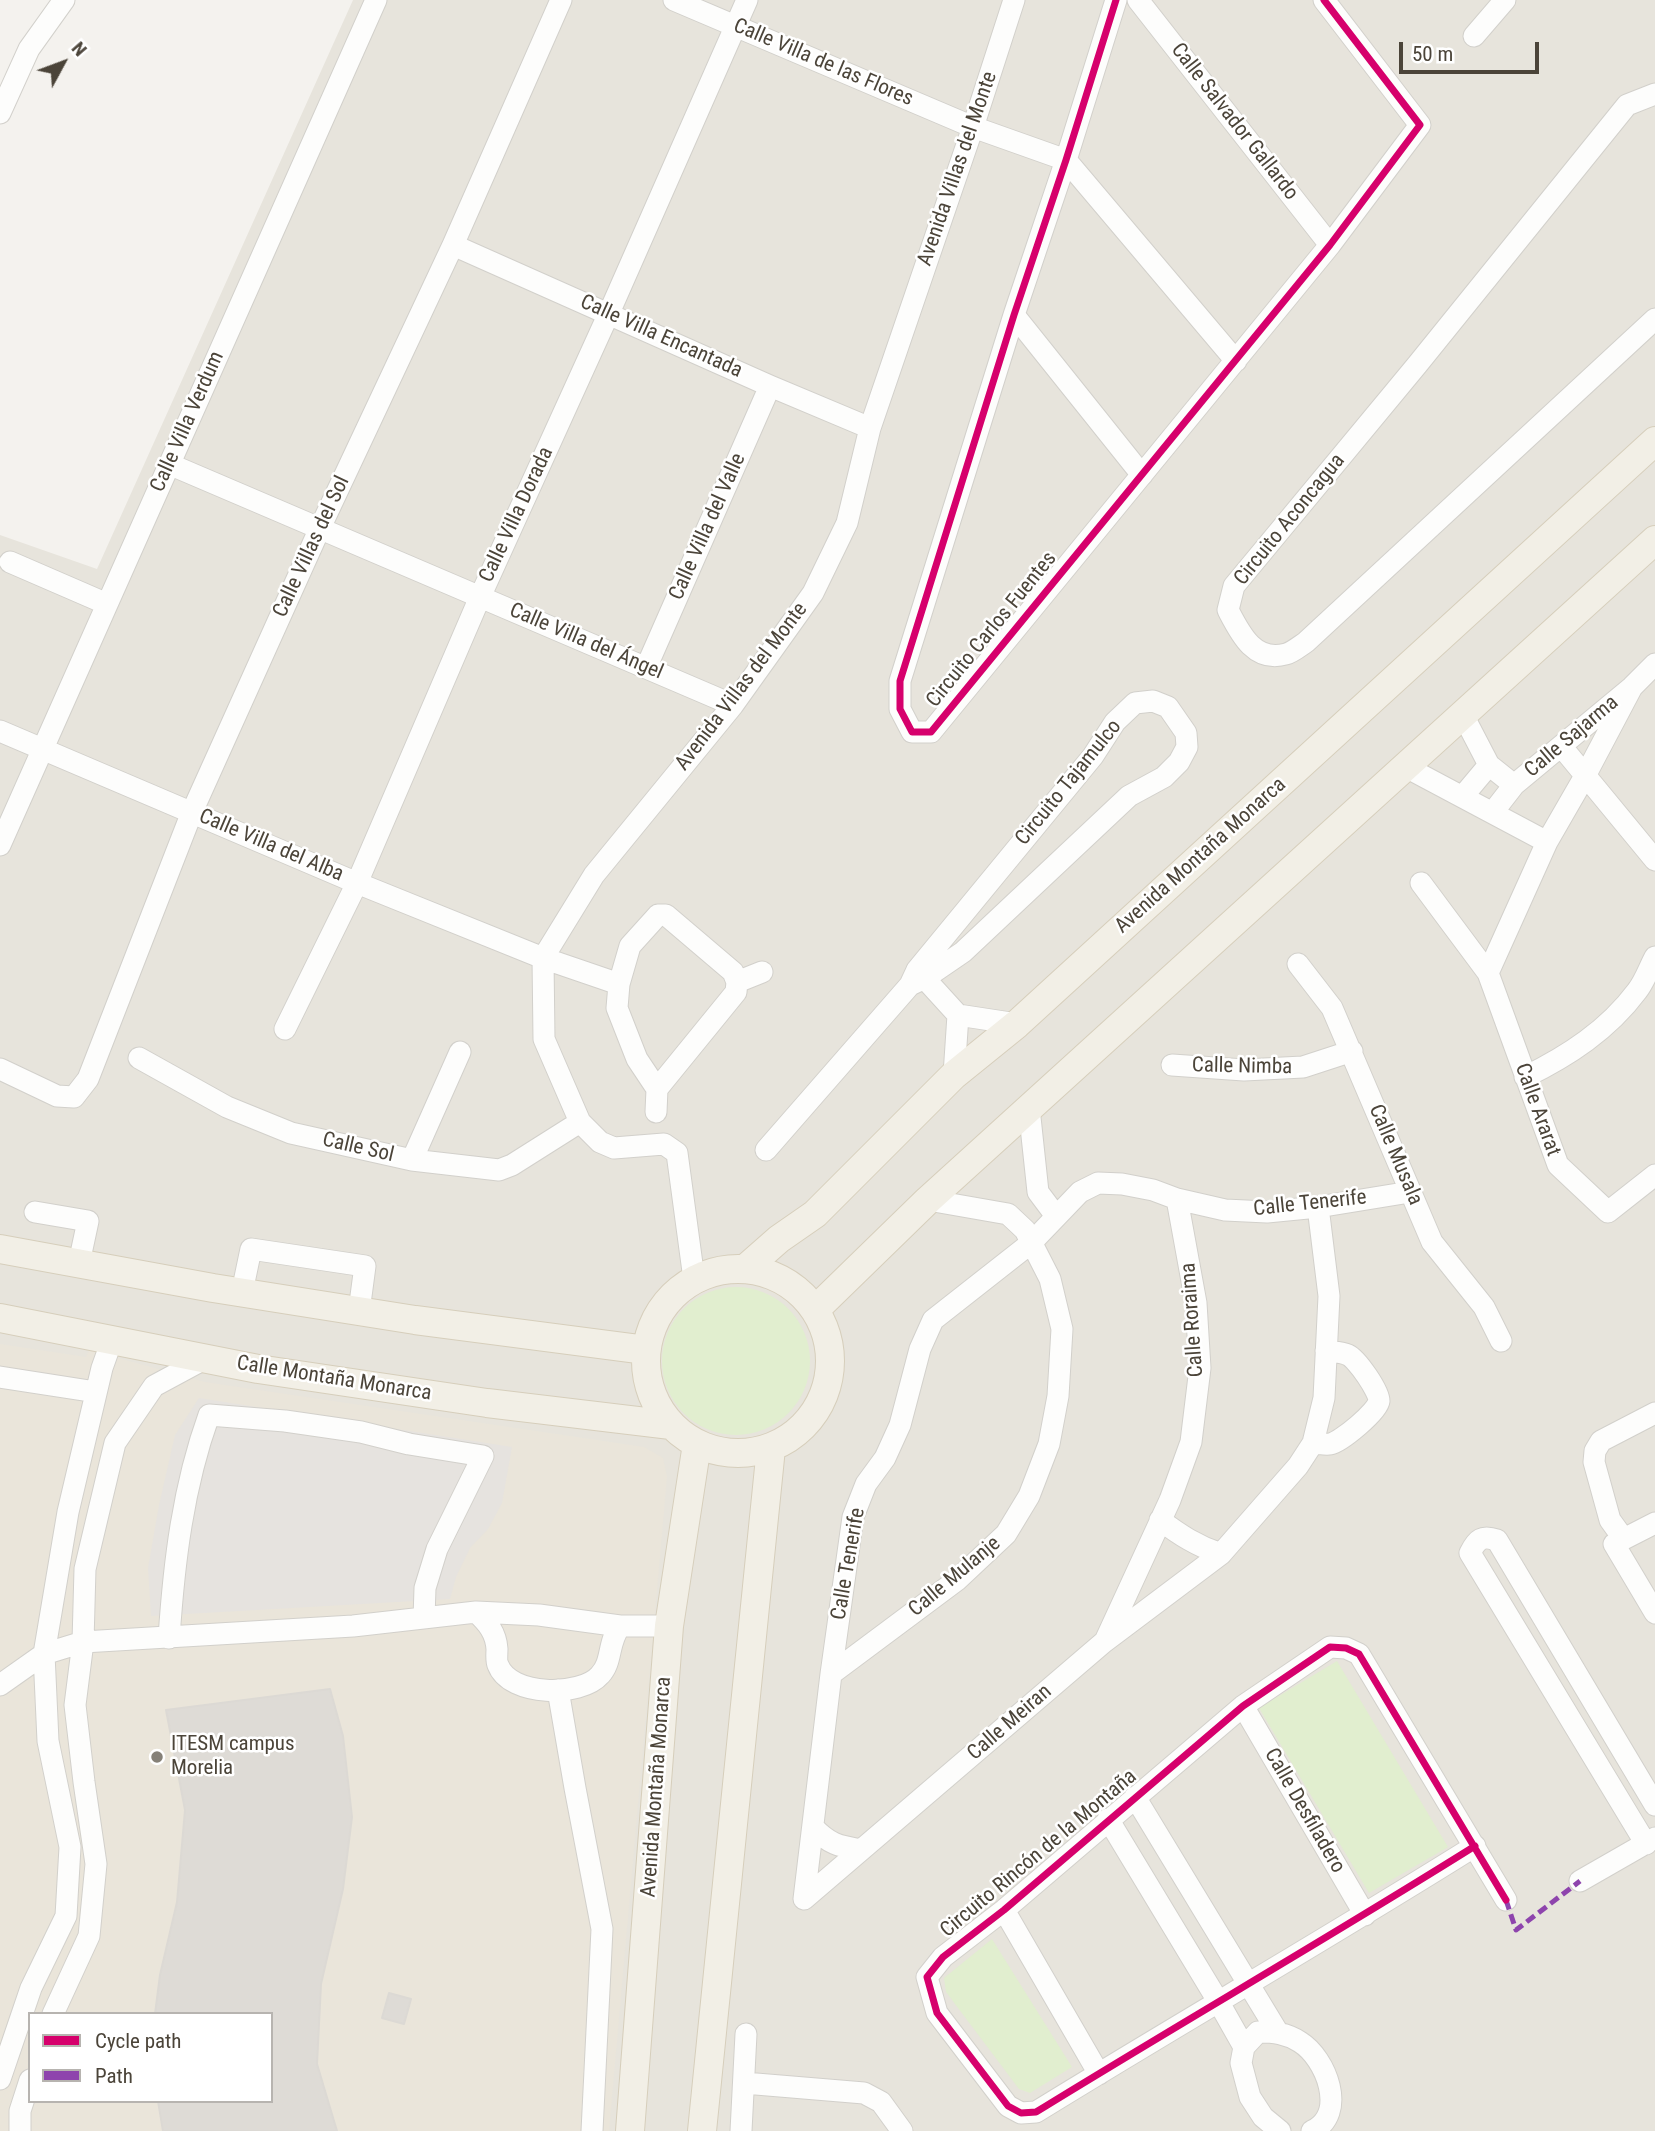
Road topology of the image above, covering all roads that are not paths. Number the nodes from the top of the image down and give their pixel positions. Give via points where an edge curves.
1 (64, 0) edge
2 (376, 0) edge
3 (561, 0) edge
4 (674, 0) edge
5 (747, 0) edge
6 (1014, 0) edge
7 (1116, 0) edge
8 (1138, 0) edge
9 (1324, 0) edge
10 (1505, 0) edge
11 (736, 26) junction
12 (1474, 36) dead end
13 (1655, 93) edge
14 (0, 113) edge
15 (974, 127) junction
16 (1066, 160) junction
17 (453, 245) junction
18 (1330, 245) junction
19 (609, 313) junction
20 (1014, 315) junction
21 (1655, 318) edge
22 (1236, 362) junction
23 (769, 386) junction
24 (870, 428) junction
25 (1655, 441) edge
26 (169, 464) junction
27 (1142, 475) junction
28 (320, 528) junction
29 (1655, 540) edge
30 (10, 562) dead end
31 (480, 597) junction
32 (107, 604) junction
33 (1655, 664) edge
34 (646, 668) junction
35 (1632, 687) junction
36 (733, 705) junction
37 (1463, 715) junction
38 (0, 732) edge
39 (1561, 746) junction
40 (42, 750) junction
41 (1489, 765) junction
42 (1406, 767) junction
43 (1585, 776) junction
44 (1514, 785) junction
45 (1463, 796) junction
46 (192, 812) junction
47 (1493, 812) junction
48 (1547, 842) junction
49 (0, 845) edge
50 (1655, 860) edge
51 (357, 883) junction
52 (1420, 884) dead end
53 (1655, 957) edge
54 (543, 958) junction
55 (1298, 964) dead end
56 (762, 972) dead end
57 (1488, 973) junction
58 (917, 978) junction
59 (737, 982) junction
60 (618, 984) junction
61 (958, 1015) junction
62 (1017, 1024) junction
63 (285, 1029) dead end
64 (1352, 1051) junction
65 (460, 1052) dead end
66 (139, 1058) dead end
67 (1172, 1065) dead end
68 (0, 1069) edge
69 (954, 1075) junction
70 (1525, 1077) junction
71 (657, 1089) junction
72 (1028, 1108) junction
73 (656, 1112) dead end
74 (580, 1122) junction
75 (766, 1150) dead end
76 (412, 1160) junction
77 (1655, 1175) edge
78 (1038, 1192) junction
79 (1410, 1192) junction
80 (1177, 1199) junction
81 (928, 1200) junction
82 (1318, 1207) junction
83 (35, 1212) dead end
84 (1008, 1214) junction
85 (1056, 1216) junction
86 (1031, 1243) junction
87 (0, 1249) edge
88 (79, 1263) junction
89 (746, 1268) junction
90 (694, 1279) junction
91 (242, 1292) junction
92 (816, 1309) junction
93 (359, 1311) junction
94 (0, 1318) edge
95 (112, 1340) junction
96 (1501, 1341) dead end
97 (646, 1350) junction
98 (1326, 1351) junction
99 (206, 1358) junction
100 (0, 1377) edge
101 (96, 1392) junction
102 (1655, 1413) edge
103 (671, 1425) junction
104 (1313, 1443) junction
105 (698, 1444) junction
106 (771, 1448) junction
107 (1160, 1520) junction
108 (1655, 1523) edge
109 (1623, 1538) junction
110 (1222, 1554) junction
111 (476, 1612) junction
112 (1655, 1612) edge
113 (539, 1615) junction
114 (424, 1618) junction
115 (620, 1626) junction
116 (669, 1626) junction
117 (169, 1638) junction
118 (496, 1639) junction
119 (83, 1642) junction
120 (1104, 1642) junction
121 (44, 1654) junction
122 (831, 1674) junction
123 (0, 1685) edge
124 (558, 1690) junction
125 (1243, 1706) junction
126 (1135, 1797) junction
127 (1655, 1805) edge
128 (1108, 1819) junction
129 (813, 1827) junction
130 (1650, 1841) edge
131 (1475, 1846) junction
132 (862, 1850) junction
133 (1580, 1881) dead end
134 (804, 1899) joint
135 (1506, 1900) dead end
136 (1004, 1910) junction
137 (1365, 1915) junction
138 (1247, 1983) junction
139 (1219, 2001) junction
140 (54, 2012) edge
141 (1277, 2031) junction
142 (746, 2034) dead end
143 (1244, 2047) junction
144 (1099, 2074) junction
145 (0, 2079) edge
146 (744, 2083) junction
147 (28, 2086) edge
148 (886, 2109) junction
149 (1315, 2130) edge
150 (20, 2131) edge
151 (592, 2131) edge
152 (630, 2131) edge
153 (702, 2131) edge
154 (741, 2131) edge
155 (886, 2131) edge
156 (902, 2131) edge
157 (1280, 2131) edge

1 - 14 street via 29,49
2 - 26 street, Calle Villa Verdum
3 - 17 street, Calle Villas del Sol
4 - 11 street, Calle Villa de las Flores
5 - 11 street, Calle Villa Dorada
6 - 15 street, Avenida Villas del Monte
7 - 16 street, Circuito Carlos Fuentes
8 - 18 street, Calle Salvador Gallardo
9 - 18 street, Circuito Carlos Fuentes via 1420,125
10 - 12 street
11 - 15 street, Calle Villa de las Flores
11 - 19 street, Calle Villa Dorada
13 - 21 street, Circuito Aconcagua via 1627,105 1234,586 1228,610 1251,648 1287,654 1306,642
15 - 16 street
15 - 24 street, Avenida Villas del Monte
16 - 20 street, Circuito Carlos Fuentes
16 - 22 street
17 - 19 street, Calle Villa Encantada
17 - 28 street, Calle Villas del Sol
18 - 22 street, Circuito Carlos Fuentes
19 - 23 street, Calle Villa Encantada
19 - 31 street, Calle Villa Dorada
20 - 27 street
20 - 27 street, Circuito Carlos Fuentes via 900,681 900,709 912,732 931,732
22 - 27 street, Circuito Carlos Fuentes
23 - 24 street, Calle Villa Encantada
23 - 34 street, Calle Villa del Valle
24 - 36 street, Avenida Villas del Monte via 847,523 813,593
25 - 62 main road, Avenida Montaña Monarca
26 - 28 street, Calle Villa del Ángel
26 - 32 street, Calle Villa Verdum
28 - 31 street, Calle Villa del Ángel
28 - 46 street, Calle Villas del Sol
29 - 37 main road
30 - 32 street
31 - 34 street, Calle Villa del Ángel
31 - 51 street, Calle Villa Dorada
32 - 40 street, Calle Villa Verdum
33 - 35 street, Calle Sajarma
34 - 36 street, Calle Villa del Ángel
35 - 39 street, Calle Sajarma
35 - 43 street
36 - 54 street, Avenida Villas del Monte via 594,875
37 - 41 street
37 - 42 main road
38 - 40 street, Calle Villa del Alba
39 - 43 street
39 - 44 street, Calle Sajarma
40 - 46 street, Calle Villa del Alba
40 - 49 street, Calle Villa Verdum
41 - 44 street
41 - 45 street
42 - 45 street
42 - 72 main road
43 - 48 street
43 - 50 street
44 - 47 street, Calle Sajarma
45 - 47 street
46 - 51 street, Calle Villa del Alba
46 - 68 street, Calle Villas del Sol via 88,1079 74,1097 57,1096
47 - 48 street
48 - 57 street
51 - 54 street, Calle Villa del Alba
51 - 63 street, Calle Villa Dorada
52 - 57 street, Calle Ararat
53 - 70 street via 1639,989 1605,1028 1558,1061
54 - 60 street, Calle Villa del Alba
54 - 74 street via 544,1039
55 - 64 street, Calle Musala via 1332,1008
56 - 59 street
57 - 70 street, Calle Ararat
58 - 58 street, Circuito Tajamulco via 963,952 1129,796 1164,777 1179,762 1187,747 1186,733 1168,707 1153,701 1135,704 1115,722
58 - 61 street
58 - 75 street, Circuito Tajamulco
59 - 60 street via 733,972 658,905 630,946
59 - 71 street via 736,992
60 - 71 street via 617,1008 637,1059
61 - 62 street
61 - 69 street
62 - 69 main road, Avenida Montaña Monarca
64 - 67 street, Calle Nimba via 1303,1067 1244,1070
64 - 79 street, Calle Musala
65 - 76 street
66 - 76 street, Calle Sol via 227,1107 290,1133
69 - 89 main road, Avenida Montaña Monarca via 815,1214
70 - 77 street, Calle Ararat via 1558,1165 1608,1212
71 - 73 street
72 - 78 street
72 - 81 main road
74 - 76 street, Calle Sol via 499,1170
74 - 90 street via 600,1142 614,1148 664,1144 677,1153
78 - 84 street via 1026,1207
78 - 85 street
79 - 82 street, Calle Tenerife
79 - 96 street, Calle Musala via 1432,1242 1484,1307
80 - 82 street, Calle Tenerife via 1226,1210
80 - 85 street, Calle Tenerife via 1122,1184 1098,1184 1080,1192
80 - 107 street, Calle Roraima via 1196,1303 1200,1368 1191,1442
81 - 84 street
81 - 92 main road
82 - 98 street, Calle Meiran via 1329,1296
83 - 88 street via 88,1221
84 - 86 street, Calle Mulanje
85 - 86 street, Calle Tenerife
86 - 122 street, Calle Tenerife via 933,1320 920,1349 900,1425 853,1517
86 - 122 street, Calle Mulanje via 1050,1279 1062,1329 1058,1396 1049,1444 1029,1496 1006,1534 957,1580
87 - 88 main road
88 - 91 main road
89 - 90 main road via 719,1269
89 - 92 main road via 773,1275 797,1289
90 - 97 main road via 670,1297 659,1313
91 - 93 main road
91 - 93 street via 251,1250 365,1266
92 - 106 main road via 827,1334 831,1362 827,1390 814,1415 795,1435
93 - 97 main road
94 - 95 main road, Calle Montaña Monarca
95 - 99 main road, Calle Montaña Monarca
95 - 101 street
97 - 103 main road via 647,1377 655,1403
98 - 104 street, Calle Meiran via 1324,1398
98 - 104 street via 1348,1355 1356,1362 1379,1401 1343,1438 1331,1444
99 - 103 main road, Calle Montaña Monarca via 487,1403
99 - 119 street via 154,1386 115,1443 85,1569
100 - 101 street
101 - 121 street via 68,1512
102 - 109 street via 1601,1441 1595,1451 1610,1520
103 - 105 main road
104 - 110 street, Calle Meiran
105 - 106 main road via 747,1454
105 - 116 main road, Avenida Montaña Monarca
106 - 153 main road
107 - 110 street via 1198,1546
107 - 120 street, Calle Roraima
108 - 109 street
109 - 112 street via 1614,1544
110 - 120 street, Calle Meiran
111 - 113 street
111 - 114 street
111 - 118 street
113 - 115 street
113 - 118 street
114 - 117 street
114 - 117 street via 425,1588 437,1549 483,1456 361,1432 209,1415 186,1493
115 - 116 street
115 - 124 street via 599,1677 589,1684
116 - 152 main road, Avenida Montaña Monarca
117 - 119 street
118 - 124 street via 498,1666 510,1680 533,1690
119 - 121 street
119 - 140 street via 75,1705 96,1864 89,1936
120 - 132 street, Calle Meiran
121 - 123 street
121 - 145 street via 48,1741 69,1847 66,1916 31,1989
122 - 129 street, Calle Tenerife
124 - 151 street via 602,1928
125 - 126 street, Circuito Rincón de la Montaña
125 - 131 street, Circuito Rincón de la Montaña via 1330,1647 1359,1654
125 - 137 street, Calle Desfiladero
126 - 128 street, Circuito Rincón de la Montaña
126 - 138 street
127 - 130 street via 1497,1540 1486,1536 1478,1540 1470,1553
128 - 136 street, Circuito Rincón de la Montaña
128 - 139 street
129 - 132 street via 837,1846
129 - 134 street, Calle Tenerife
130 - 133 street
131 - 135 street, Circuito Rincón de la Montaña
131 - 137 street, Circuito Rincón de la Montaña
132 - 134 street, Calle Meiran
136 - 144 street
136 - 144 street, Circuito Rincón de la Montaña via 943,1956 927,1977 937,2013 1008,2106 1021,2113 1036,2112
137 - 138 street, Circuito Rincón de la Montaña
138 - 139 street, Circuito Rincón de la Montaña
138 - 141 street
139 - 143 street
139 - 144 street, Circuito Rincón de la Montaña
141 - 143 street via 1258,2032
141 - 149 street via 1310,2050 1326,2075 1331,2089 1327,2116
142 - 146 street
143 - 157 street via 1241,2063 1250,2097
146 - 148 street via 863,2092
146 - 154 street
147 - 150 street via 20,2110
148 - 155 street
148 - 156 street

